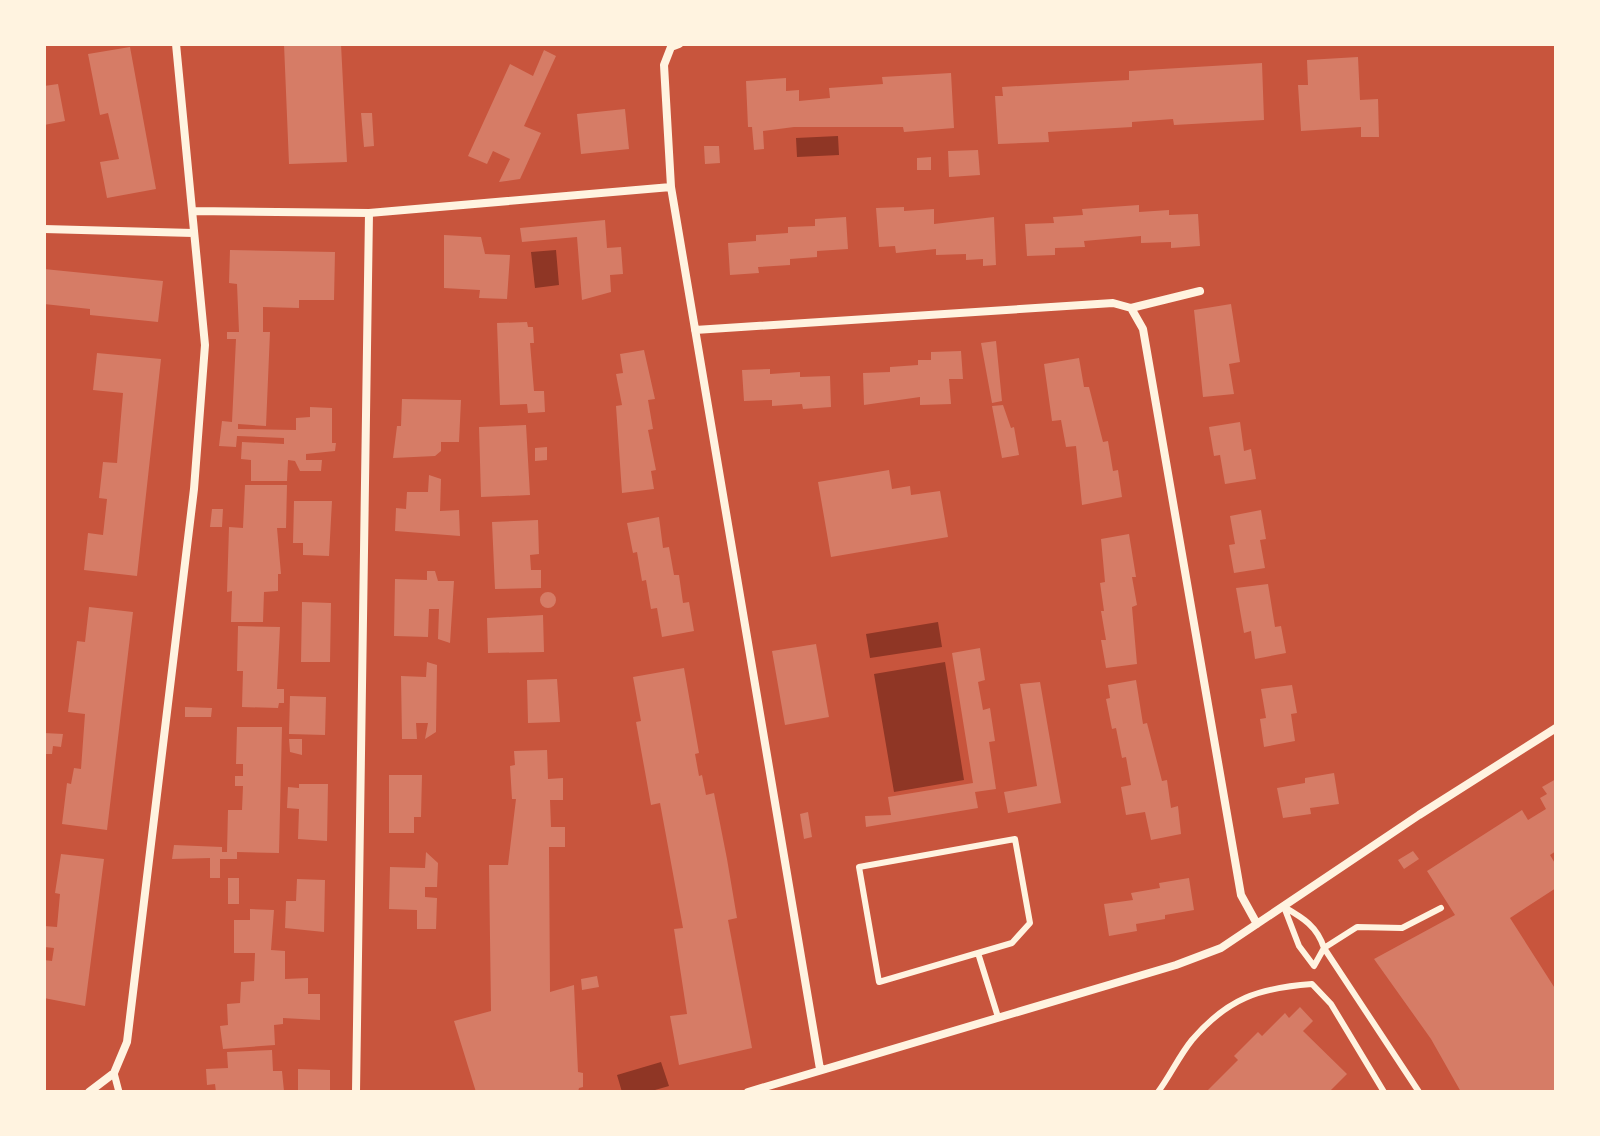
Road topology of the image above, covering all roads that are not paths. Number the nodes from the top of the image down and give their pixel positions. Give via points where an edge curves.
1 (176, 44) edge
2 (675, 46) edge
3 (671, 187) junction
4 (193, 211) junction
5 (369, 213) junction
6 (44, 229) edge
7 (193, 233) junction
8 (1200, 291) dead end
9 (1131, 308) junction
10 (695, 330) junction
11 (1556, 728) edge
12 (1284, 907) junction
13 (1441, 908) dead end
14 (1257, 924) junction
15 (1324, 948) junction
16 (978, 953) junction
17 (1314, 966) junction
18 (1312, 984) junction
19 (998, 1017) junction
20 (820, 1069) junction
21 (114, 1073) junction
22 (89, 1092) edge
23 (119, 1092) edge
24 (356, 1092) edge
25 (748, 1092) edge
26 (1158, 1092) edge
27 (1384, 1092) edge
28 (1419, 1092) edge

1 - 4 street
2 - 3 street via 664,65
3 - 5 street
3 - 10 street
4 - 5 street
4 - 7 street
5 - 24 street
6 - 7 street
7 - 21 street via 205,345 194,489 127,1042
8 - 9 street
9 - 10 street via 1113,303
9 - 14 street via 1143,329 1241,895
10 - 20 street
11 - 12 street
12 - 14 street
12 - 15 lane via 1312,925
12 - 17 lane via 1299,946
13 - 15 lane via 1402,928 1357,927
14 - 19 street via 1221,948 1176,965
15 - 17 lane
15 - 28 lane
16 - 16 lane via 1012,943 1030,923 1015,839 859,867 879,982
16 - 19 lane
17 - 18 lane
18 - 26 lane via 1264,989 1238,999 1192,1041
18 - 27 lane via 1331,1004
19 - 20 street
20 - 25 street
21 - 22 street
21 - 23 street

